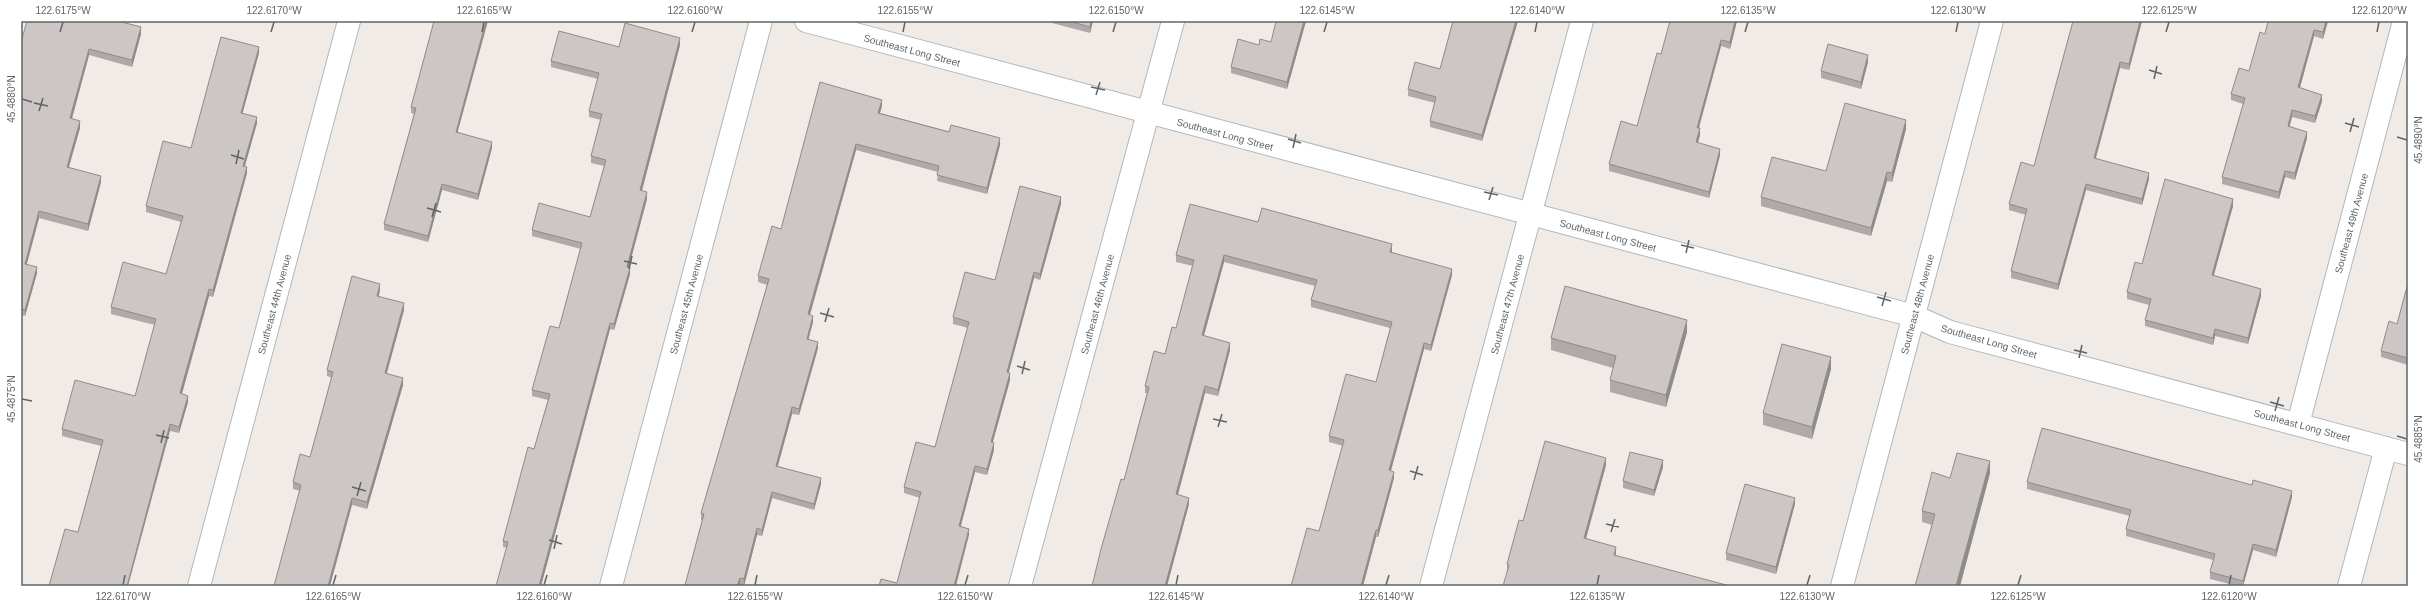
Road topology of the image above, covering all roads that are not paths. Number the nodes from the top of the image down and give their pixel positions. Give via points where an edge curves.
1 (349, 21) edge
2 (761, 21) edge
3 (806, 21) edge
4 (1173, 21) edge
5 (1582, 21) edge
6 (1992, 21) edge
7 (2404, 21) edge
8 (1148, 113) junction
9 (1531, 214) junction
10 (1914, 316) junction
11 (2298, 424) junction
12 (2386, 448) junction
13 (2408, 454) edge
14 (199, 586) edge
15 (611, 586) edge
16 (1020, 586) edge
17 (1431, 586) edge
18 (1842, 586) edge
19 (2349, 586) edge

1 - 14 street, Southeast 44th Avenue
2 - 15 street, Southeast 45th Avenue
3 - 8 street, Southeast Long Street
4 - 8 street, Southeast 46th Avenue
5 - 9 street, Southeast 47th Avenue
6 - 10 street, Southeast 48th Avenue
7 - 11 street, Southeast 49th Avenue
8 - 9 street, Southeast Long Street
8 - 16 street, Southeast 46th Avenue
9 - 10 street, Southeast Long Street
9 - 17 street, Southeast 47th Avenue
10 - 11 street, Southeast Long Street via 1950,332
10 - 18 street, Southeast 48th Avenue
11 - 12 street, Southeast Long Street
12 - 13 street, Southeast Long Street
12 - 19 street

